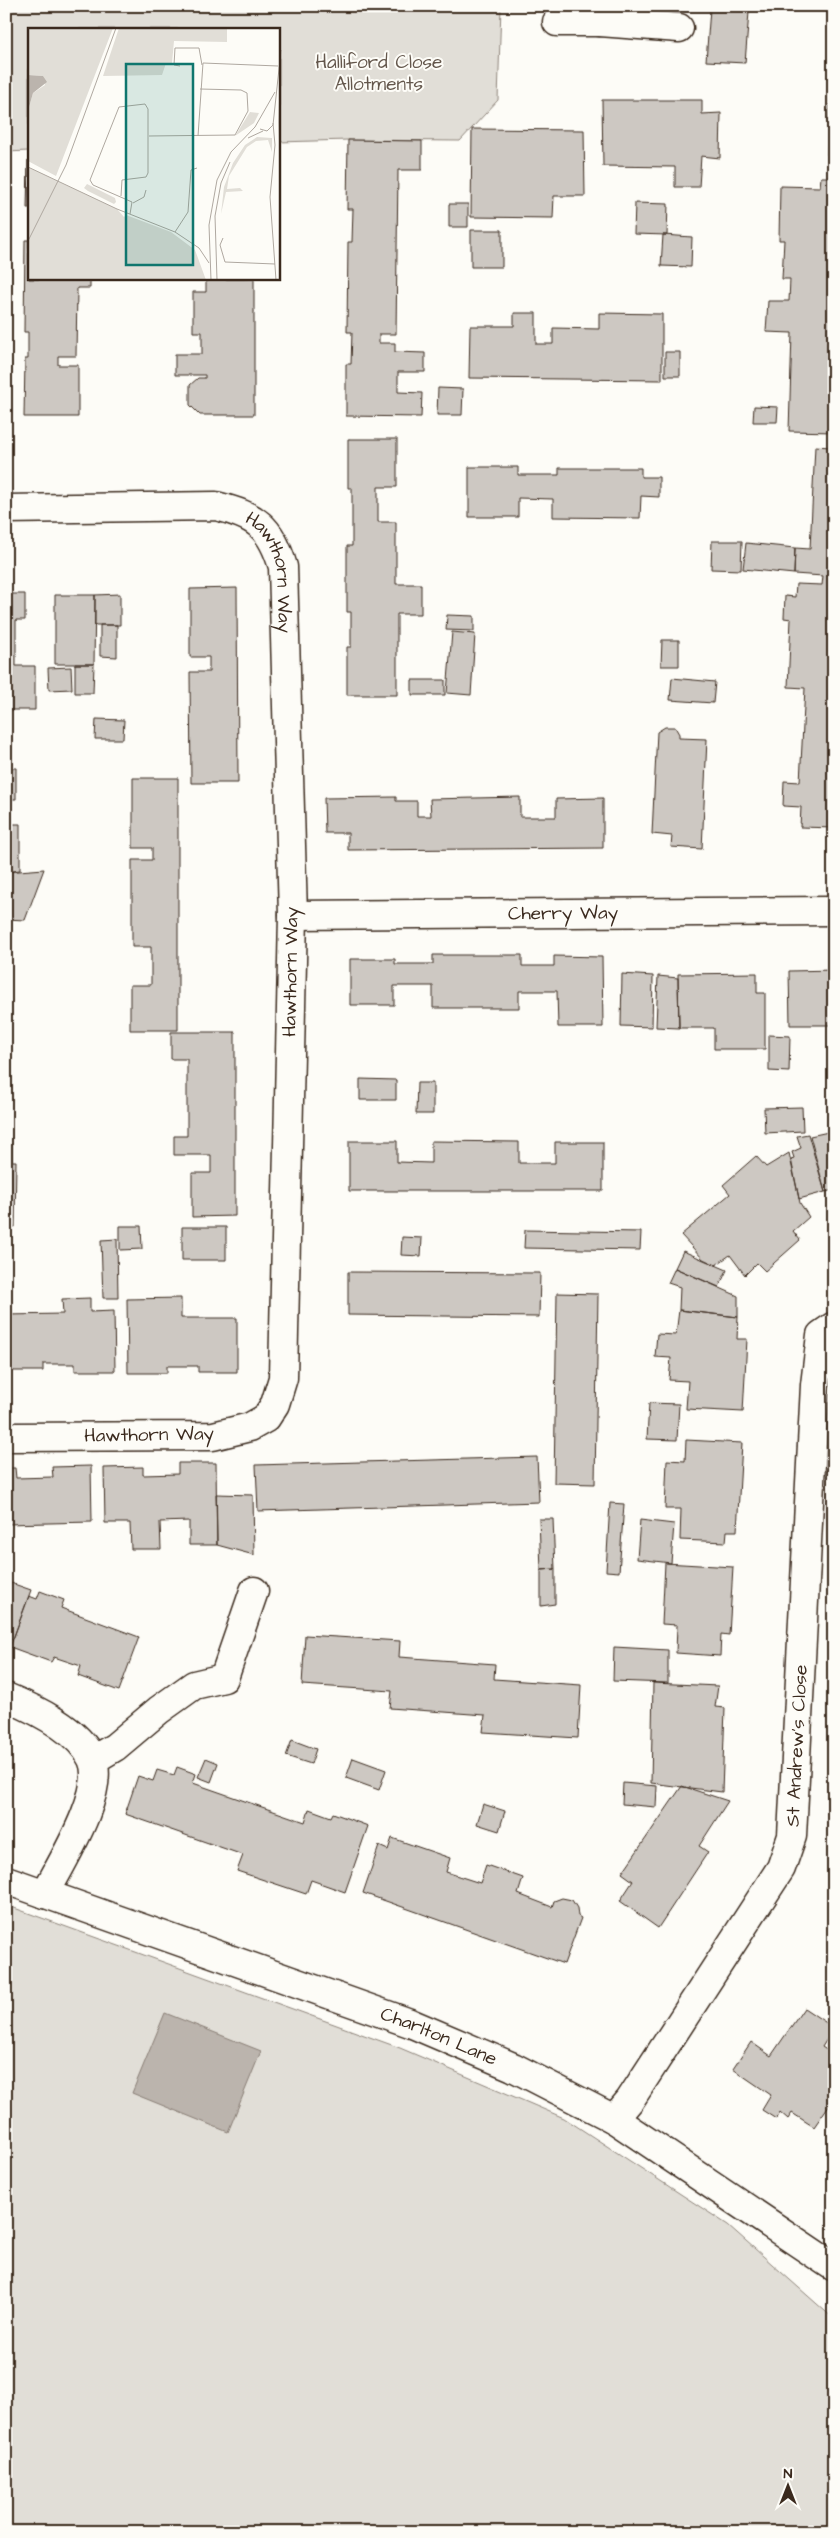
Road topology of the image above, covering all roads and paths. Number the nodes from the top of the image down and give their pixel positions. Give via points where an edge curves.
1 (601, 14) edge
2 (557, 22) dead end
3 (679, 28) dead end
4 (6, 509) edge
5 (834, 910) edge
6 (293, 915) junction
7 (834, 1326) edge
8 (6, 1437) edge
9 (254, 1592) dead end
10 (6, 1697) edge
11 (93, 1760) junction
12 (6, 1880) edge
13 (45, 1894) junction
14 (614, 2119) junction
15 (834, 2267) edge

1 - 2 street
1 - 3 street
4 - 6 street, Hawthorn Way via 216,506 242,512 264,526 277,546 283,567
5 - 6 street, Cherry Way
6 - 8 street, Hawthorn Way via 283,1378 275,1404 266,1418 250,1427 213,1436
7 - 14 street, St Andrew's Close via 821,1335 816,1385 792,1836 781,1868 630,2100
9 - 11 street via 224,1678 194,1685 115,1747
10 - 11 street via 42,1712 76,1739
11 - 13 street via 94,1788 86,1816
12 - 13 street, Charlton Lane
13 - 14 street, Charlton Lane via 410,2023 513,2067
14 - 15 street, Charlton Lane

